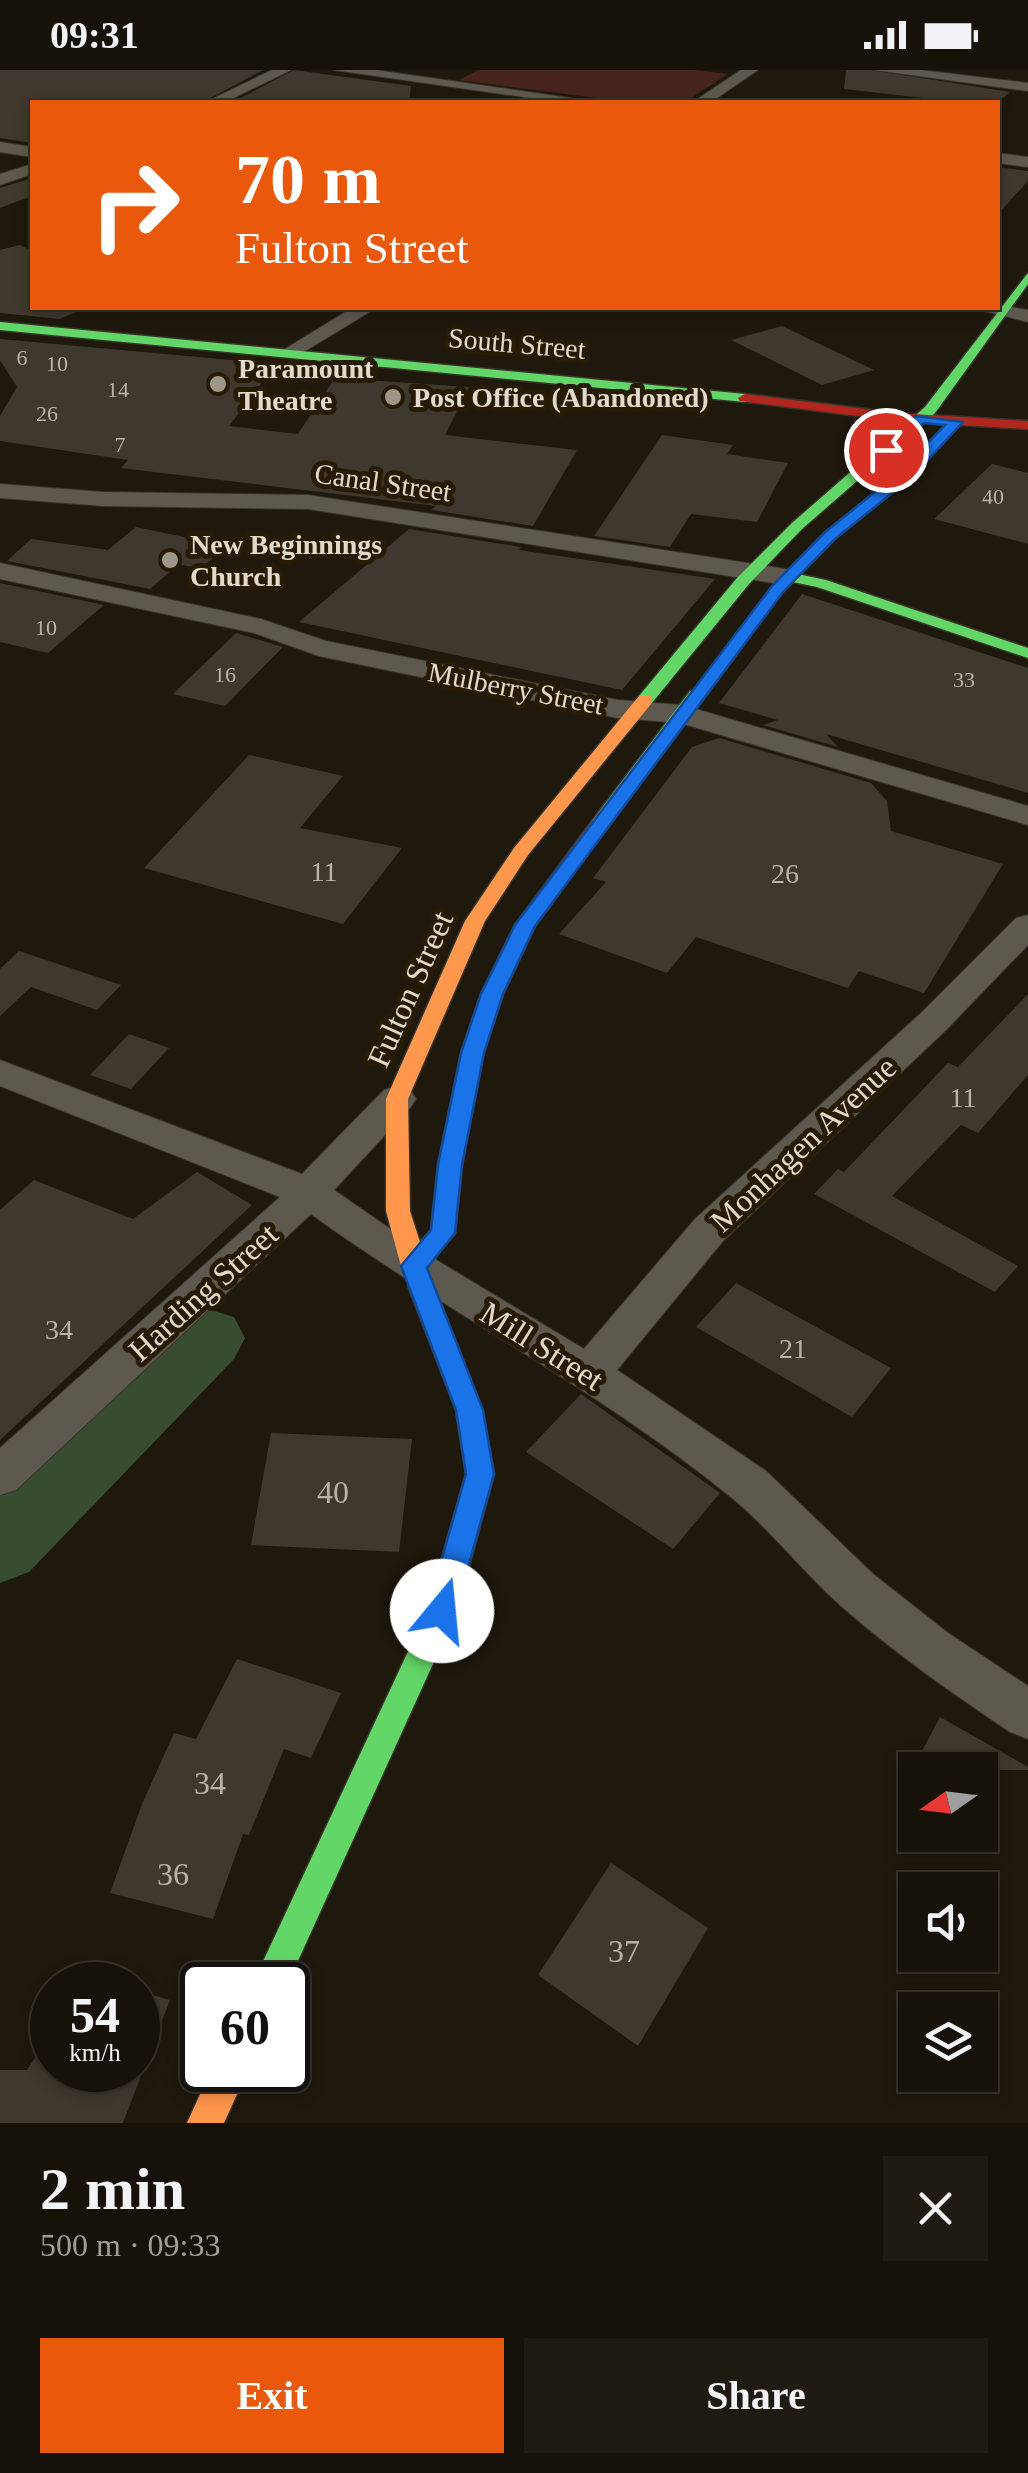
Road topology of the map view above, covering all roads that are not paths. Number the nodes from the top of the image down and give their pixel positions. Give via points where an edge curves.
1 (284, 70) edge
2 (341, 70) edge
3 (461, 70) edge
4 (751, 70) edge
5 (882, 70) edge
6 (438, 82) junction
7 (1028, 88) edge
8 (406, 95) dead end
9 (218, 100) edge
10 (575, 100) edge
11 (704, 100) edge
12 (0, 147) edge
13 (30, 152) edge
14 (1000, 158) edge
15 (1028, 162) edge
16 (30, 170) edge
17 (0, 180) edge
18 (1028, 276) edge
19 (1000, 301) edge
20 (363, 310) edge
21 (991, 310) edge
22 (996, 310) edge
23 (1028, 316) edge
24 (0, 326) edge
25 (1012, 339) dead end
26 (290, 352) junction
27 (972, 398) dead end
28 (937, 420) junction
29 (1028, 425) edge
30 (934, 446) dead end
31 (0, 491) edge
32 (810, 555) dead end
33 (0, 571) edge
34 (754, 571) junction
35 (788, 577) junction
36 (766, 604) dead end
37 (1028, 653) edge
38 (710, 676) dead end
39 (639, 709) junction
40 (682, 714) junction
41 (1028, 816) edge
42 (1028, 926) edge
43 (0, 1072) edge
44 (397, 1099) junction
45 (308, 1192) junction
46 (414, 1266) junction
47 (590, 1373) junction
48 (0, 1476) edge
49 (1028, 1715) edge
50 (280, 1962) edge
51 (220, 2092) edge
52 (206, 2123) edge

1 - 9 street
2 - 6 street
3 - 6 street
4 - 11 street
5 - 7 street
6 - 8 street
6 - 10 street
12 - 13 street
14 - 15 street
16 - 17 street
18 - 19 main road, Fulton Street
20 - 26 street
21 - 28 main road, Fulton Street
22 - 23 street
23 - 25 main road
24 - 26 main road, South Street
26 - 28 main road, South Street
27 - 28 main road, Fulton Street
28 - 29 main road, South Street
28 - 30 main road, Fulton Street
28 - 34 main road, Fulton Street via 796,526
31 - 34 street, Canal Street via 308,502
32 - 35 main road
33 - 39 street, Mulberry Street via 261,626 319,648
34 - 35 street
34 - 39 main road, Fulton Street
35 - 36 main road
35 - 37 main road
38 - 40 main road
39 - 40 street, Mulberry Street
39 - 44 main road, Fulton Street via 521,852 475,921
40 - 41 street, Mulberry Street
40 - 46 main road via 509,954 472,1053 443,1233
42 - 47 street, Monhagen Avenue via 709,1230
43 - 45 street, Mill Street
44 - 45 street, Harding Street
44 - 46 main road, Fulton Street via 398,1211
45 - 46 street, Mill Street
45 - 48 street, Harding Street
46 - 47 street, Mill Street
46 - 50 main road via 470,1410 480,1474 442,1611
47 - 49 street, Mill Street via 750,1485 856,1588 930,1649
51 - 52 main road

